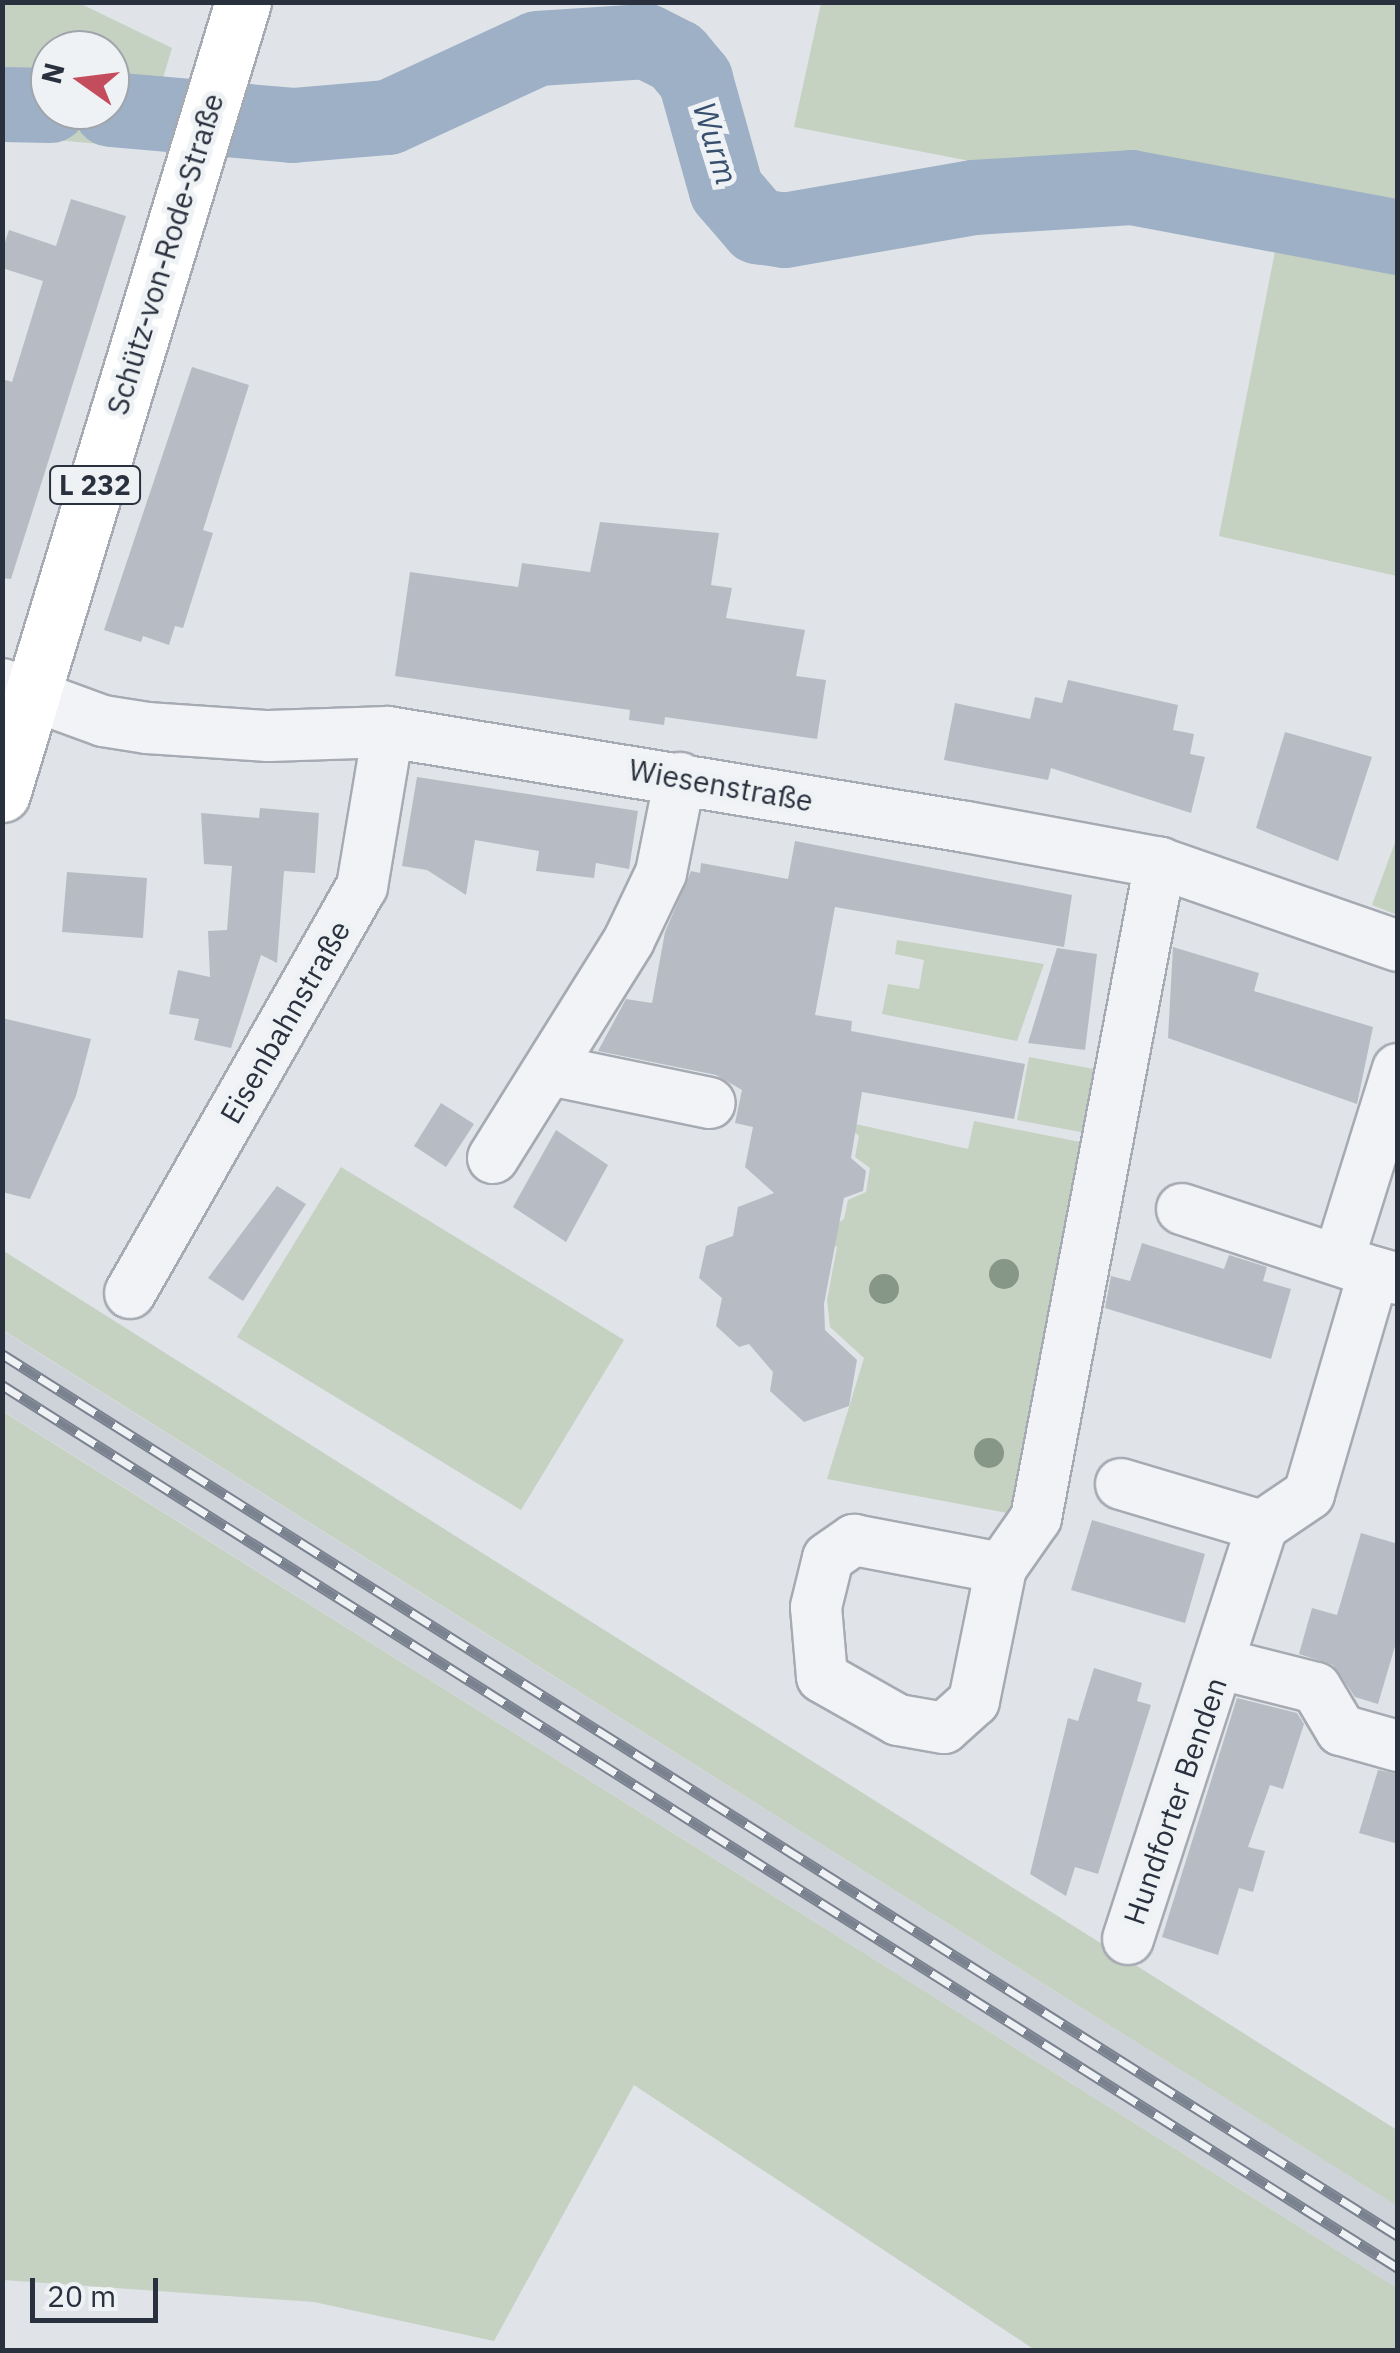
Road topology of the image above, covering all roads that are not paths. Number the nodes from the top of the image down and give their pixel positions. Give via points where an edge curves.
1 (243, 2) edge
2 (17, 691) edge
3 (388, 732) junction
4 (680, 778) junction
5 (2, 794) edge
6 (1160, 864) junction
7 (1398, 946) edge
8 (1398, 1069) edge
9 (550, 1070) junction
10 (710, 1104) dead end
11 (493, 1158) dead end
12 (1182, 1209) dead end
13 (1370, 1270) edge
14 (130, 1293) dead end
15 (1121, 1484) dead end
16 (1262, 1526) junction
17 (1000, 1568) dead end
18 (1221, 1664) junction
19 (1398, 1746) edge
20 (1128, 1939) dead end

1 - 2 main road, Schütz-von-Rode-Straße / L 232
2 - 3 street, Wiesenstraße via 103,721 204,734
2 - 5 main road, Schütz-von-Rode-Straße / L 232
3 - 4 street, Wiesenstraße
3 - 14 street, Eisenbahnstraße via 362,887
4 - 6 street, Wiesenstraße
4 - 9 street via 661,873
6 - 7 street, Wiesenstraße
6 - 17 street via 1036,1518
8 - 13 street
9 - 10 street
9 - 11 street
12 - 13 street
13 - 16 street via 1309,1494
15 - 16 street
16 - 18 street, Hundforter Benden
18 - 19 street, Hundforter Benden via 1316,1688 1341,1730
18 - 20 street, Hundforter Benden

